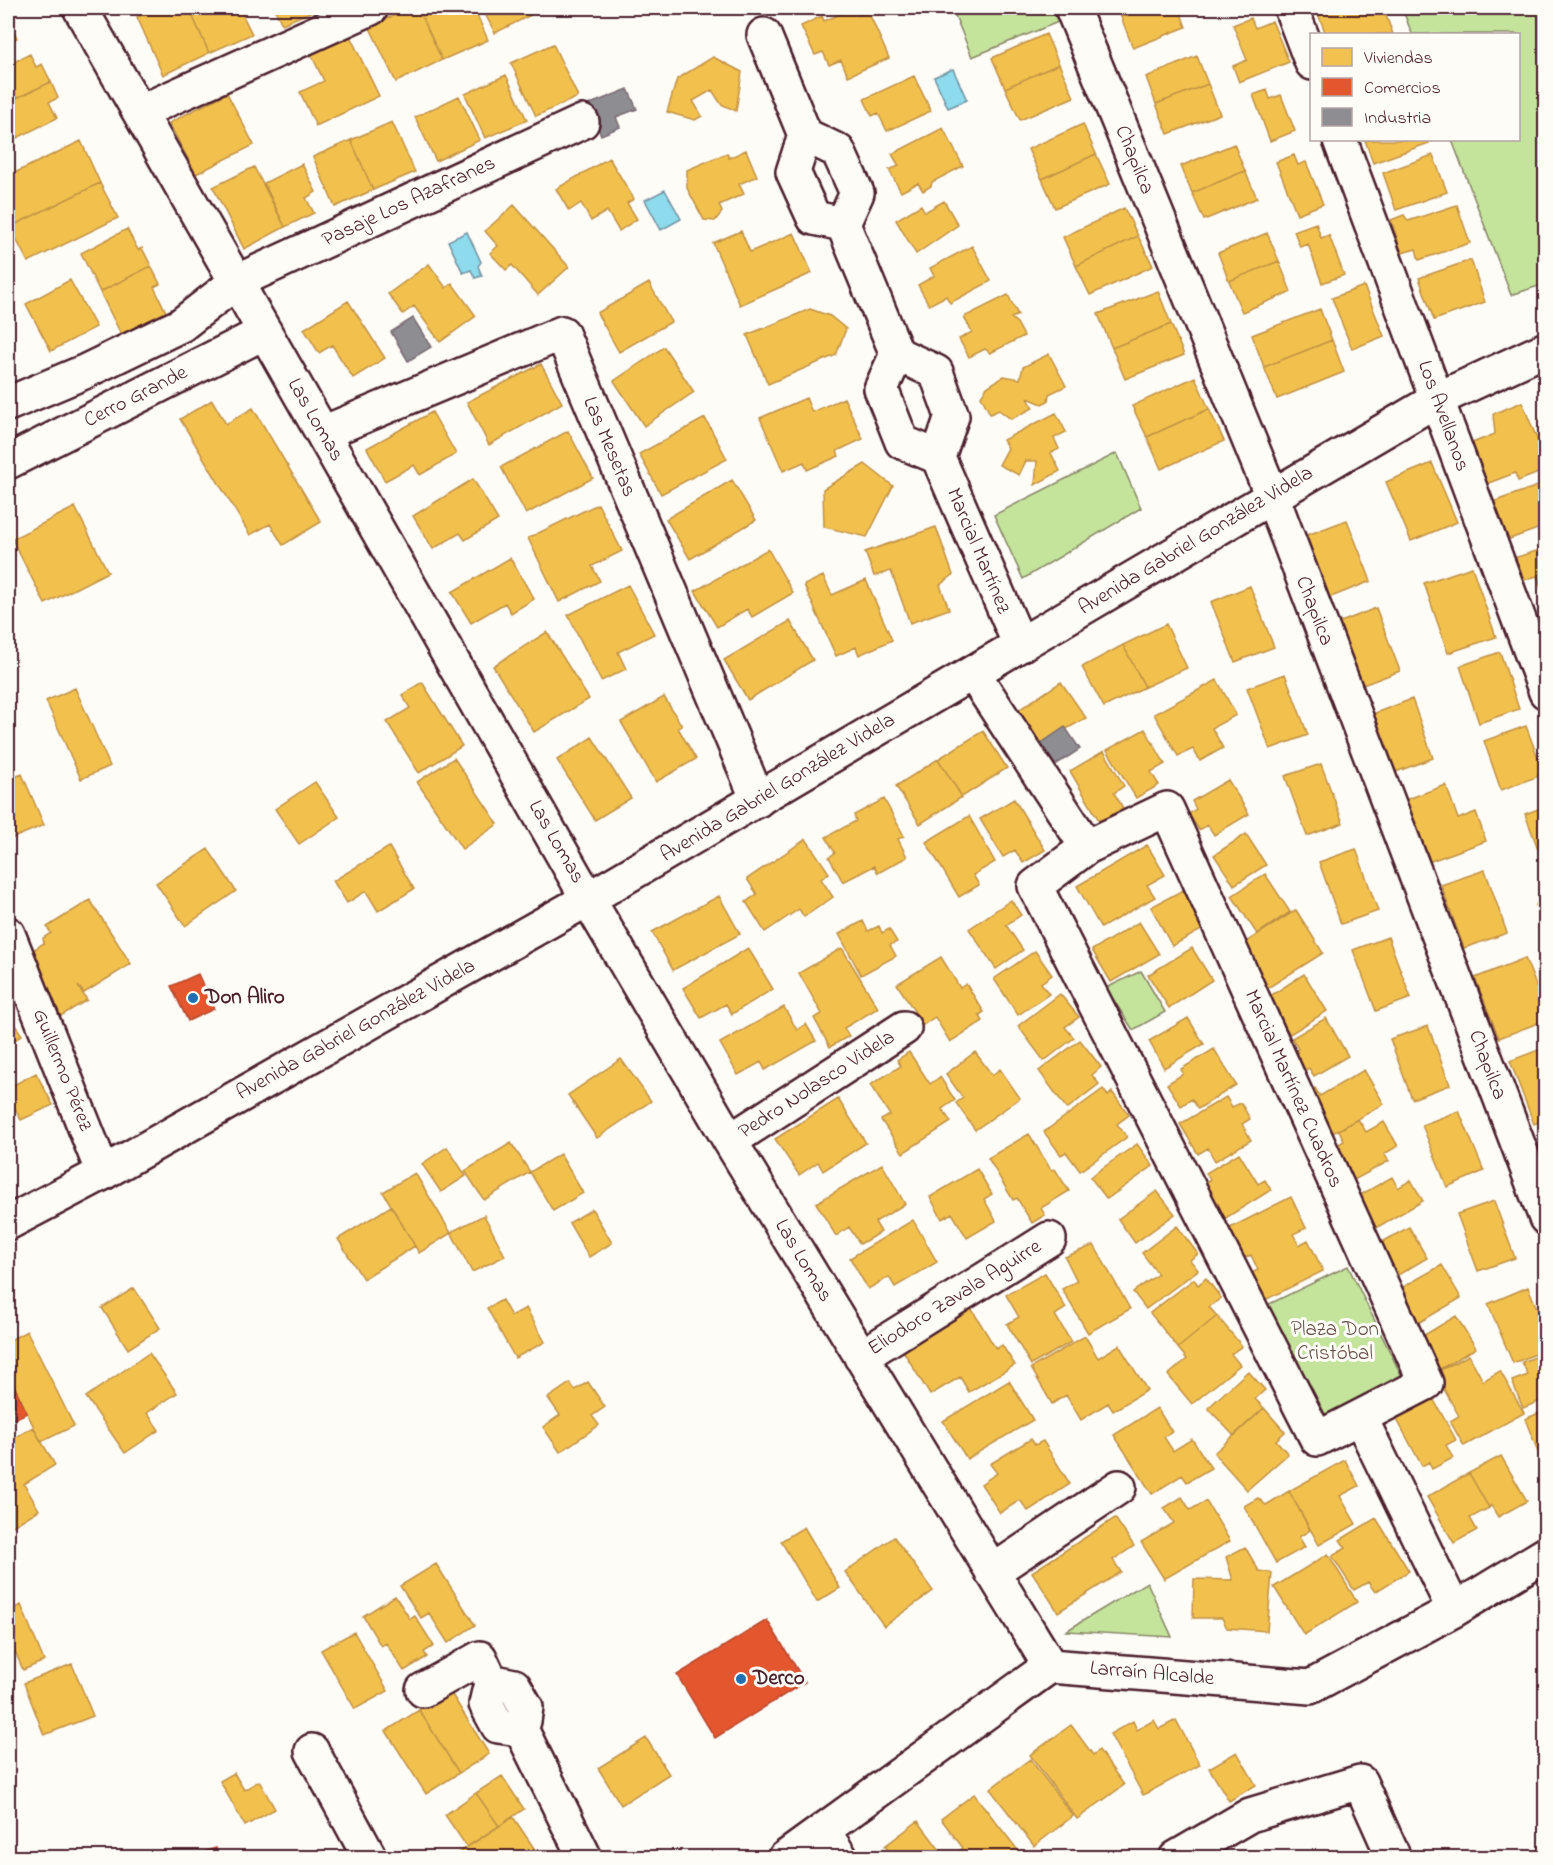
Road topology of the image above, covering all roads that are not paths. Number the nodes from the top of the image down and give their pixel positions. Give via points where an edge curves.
1 (80, 8) edge
2 (371, 8) edge
3 (1072, 8) edge
4 (1291, 8) edge
5 (764, 35) dead end
6 (1310, 60) edge
7 (140, 112) junction
8 (582, 122) dead end
9 (805, 135) junction
10 (1340, 141) edge
11 (843, 224) junction
12 (237, 282) junction
13 (265, 332) junction
14 (1545, 349) edge
15 (897, 354) junction
16 (1436, 400) junction
17 (8, 404) edge
18 (323, 433) junction
19 (938, 457) junction
20 (8, 462) edge
21 (1272, 496) junction
22 (1020, 645) junction
23 (973, 673) junction
24 (1545, 692) edge
25 (758, 800) junction
26 (1087, 847) junction
27 (588, 899) junction
28 (8, 934) edge
29 (904, 1028) dead end
30 (730, 1142) junction
31 (103, 1173) junction
32 (1545, 1218) edge
33 (8, 1223) edge
34 (1049, 1239) dead end
35 (861, 1357) junction
36 (1360, 1417) junction
37 (1119, 1487) dead end
38 (1545, 1554) edge
39 (992, 1572) junction
40 (1454, 1610) junction
41 (1050, 1666) junction
42 (423, 1690) dead end
43 (312, 1751) dead end
44 (823, 1831) junction
45 (370, 1857) edge
46 (585, 1857) edge
47 (785, 1857) edge
48 (841, 1857) edge
49 (1176, 1857) edge
50 (1394, 1857) edge

1 - 7 street, Las Lomas
2 - 7 street
3 - 21 street, Chapilca
4 - 6 street
5 - 9 street
7 - 12 street, Las Lomas
8 - 12 street, Pasaje Los Azafranes
9 - 11 street via 838,151 857,193
9 - 11 street via 793,172 813,218
10 - 16 street, Los Avellanos
11 - 15 street
12 - 13 street, Las Lomas
12 - 17 street, Cerro Grande via 181,325
13 - 18 street, Las Lomas
13 - 20 street, Cerro Grande
14 - 16 street, Avenida Gabriel González Videla
15 - 19 street via 936,372 952,416
15 - 19 street via 881,389 902,442
16 - 21 street, Avenida Gabriel González Videla
16 - 24 street, Los Avellanos
18 - 25 street, Las Mesetas via 562,333
18 - 27 street, Las Lomas
19 - 22 street, Marcial Martínez
21 - 22 street, Avenida Gabriel González Videla
21 - 32 street, Chapilca
22 - 23 street, Avenida Gabriel González Videla
23 - 25 street, Avenida Gabriel González Videla
23 - 26 street
25 - 27 street, Avenida Gabriel González Videla
26 - 36 street, Marcial Martínez Cuadros via 1035,886 1317,1439
26 - 36 street, Marcial Martínez Cuadros via 1167,809 1425,1383
27 - 30 street, Las Lomas
27 - 31 street, Avenida Gabriel González Videla
28 - 31 street, Guillermo Pérez
29 - 30 street, Pedro Nolasco Videla
30 - 35 street, Las Lomas
31 - 33 street, Avenida Gabriel González Videla
34 - 35 street, Eliodoro Zavala Aguirre
35 - 39 street, Las Lomas
36 - 40 street
37 - 39 street
38 - 40 street, Larraín Alcalde
39 - 41 street, Las Lomas
40 - 41 street, Larraín Alcalde via 1310,1687
41 - 44 street
42 - 46 street via 480,1658 493,1686 507,1683 519,1691 526,1707 519,1725
43 - 45 street
44 - 47 street
44 - 48 street
49 - 50 street via 1250,1815 1360,1782

